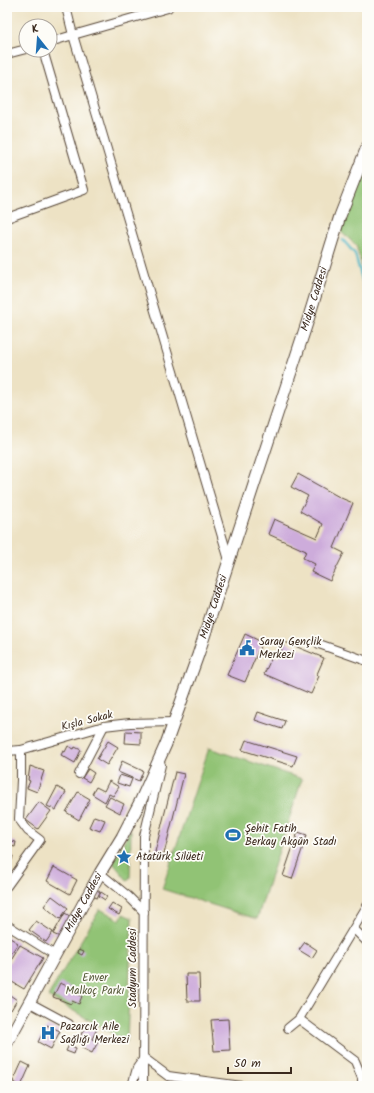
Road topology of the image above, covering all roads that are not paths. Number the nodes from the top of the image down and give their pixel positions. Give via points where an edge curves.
1 (66, 7) edge
2 (168, 8) dead end
3 (73, 35) junction
4 (58, 40) edge
5 (18, 51) edge
6 (7, 54) edge
7 (45, 58) edge
8 (367, 147) edge
9 (7, 218) edge
10 (229, 560) junction
11 (319, 644) dead end
12 (367, 662) edge
13 (174, 722) junction
14 (104, 726) junction
15 (166, 744) junction
16 (21, 750) junction
17 (7, 751) edge
18 (79, 774) dead end
19 (100, 873) junction
20 (7, 886) edge
21 (367, 906) edge
22 (144, 912) junction
23 (7, 925) edge
24 (354, 928) junction
25 (367, 942) edge
26 (55, 956) junction
27 (30, 1003) junction
28 (299, 1019) junction
29 (69, 1024) dead end
30 (288, 1028) dead end
31 (7, 1043) edge
32 (144, 1058) junction
33 (132, 1086) edge
34 (143, 1086) edge
35 (242, 1086) edge
36 (362, 1086) edge

1 - 3 street
2 - 3 street
3 - 4 street
3 - 10 street
5 - 6 street
7 - 9 street via 84,190
8 - 10 main road, Midye Caddesi via 340,216
10 - 13 main road, Midye Caddesi
11 - 12 street
13 - 14 street, Kışla Sokak
13 - 15 main road, Midye Caddesi
14 - 16 street, Kışla Sokak
14 - 18 street
15 - 19 main road, Midye Caddesi via 122,837
15 - 22 street, Stadyum Caddesi via 144,836
16 - 17 street, Kışla Sokak
16 - 20 street via 19,819 28,831 40,840
19 - 22 street
19 - 26 main road, Midye Caddesi
21 - 24 street
22 - 32 street, Stadyum Caddesi
23 - 26 street
24 - 25 street
24 - 28 street
26 - 27 main road, Midye Caddesi
27 - 29 street
27 - 31 main road, Midye Caddesi
28 - 30 street
28 - 36 street via 355,1061 362,1078
32 - 33 street, Stadyum Caddesi via 137,1068
32 - 34 street, Stadyum Caddesi
32 - 35 street via 168,1076

